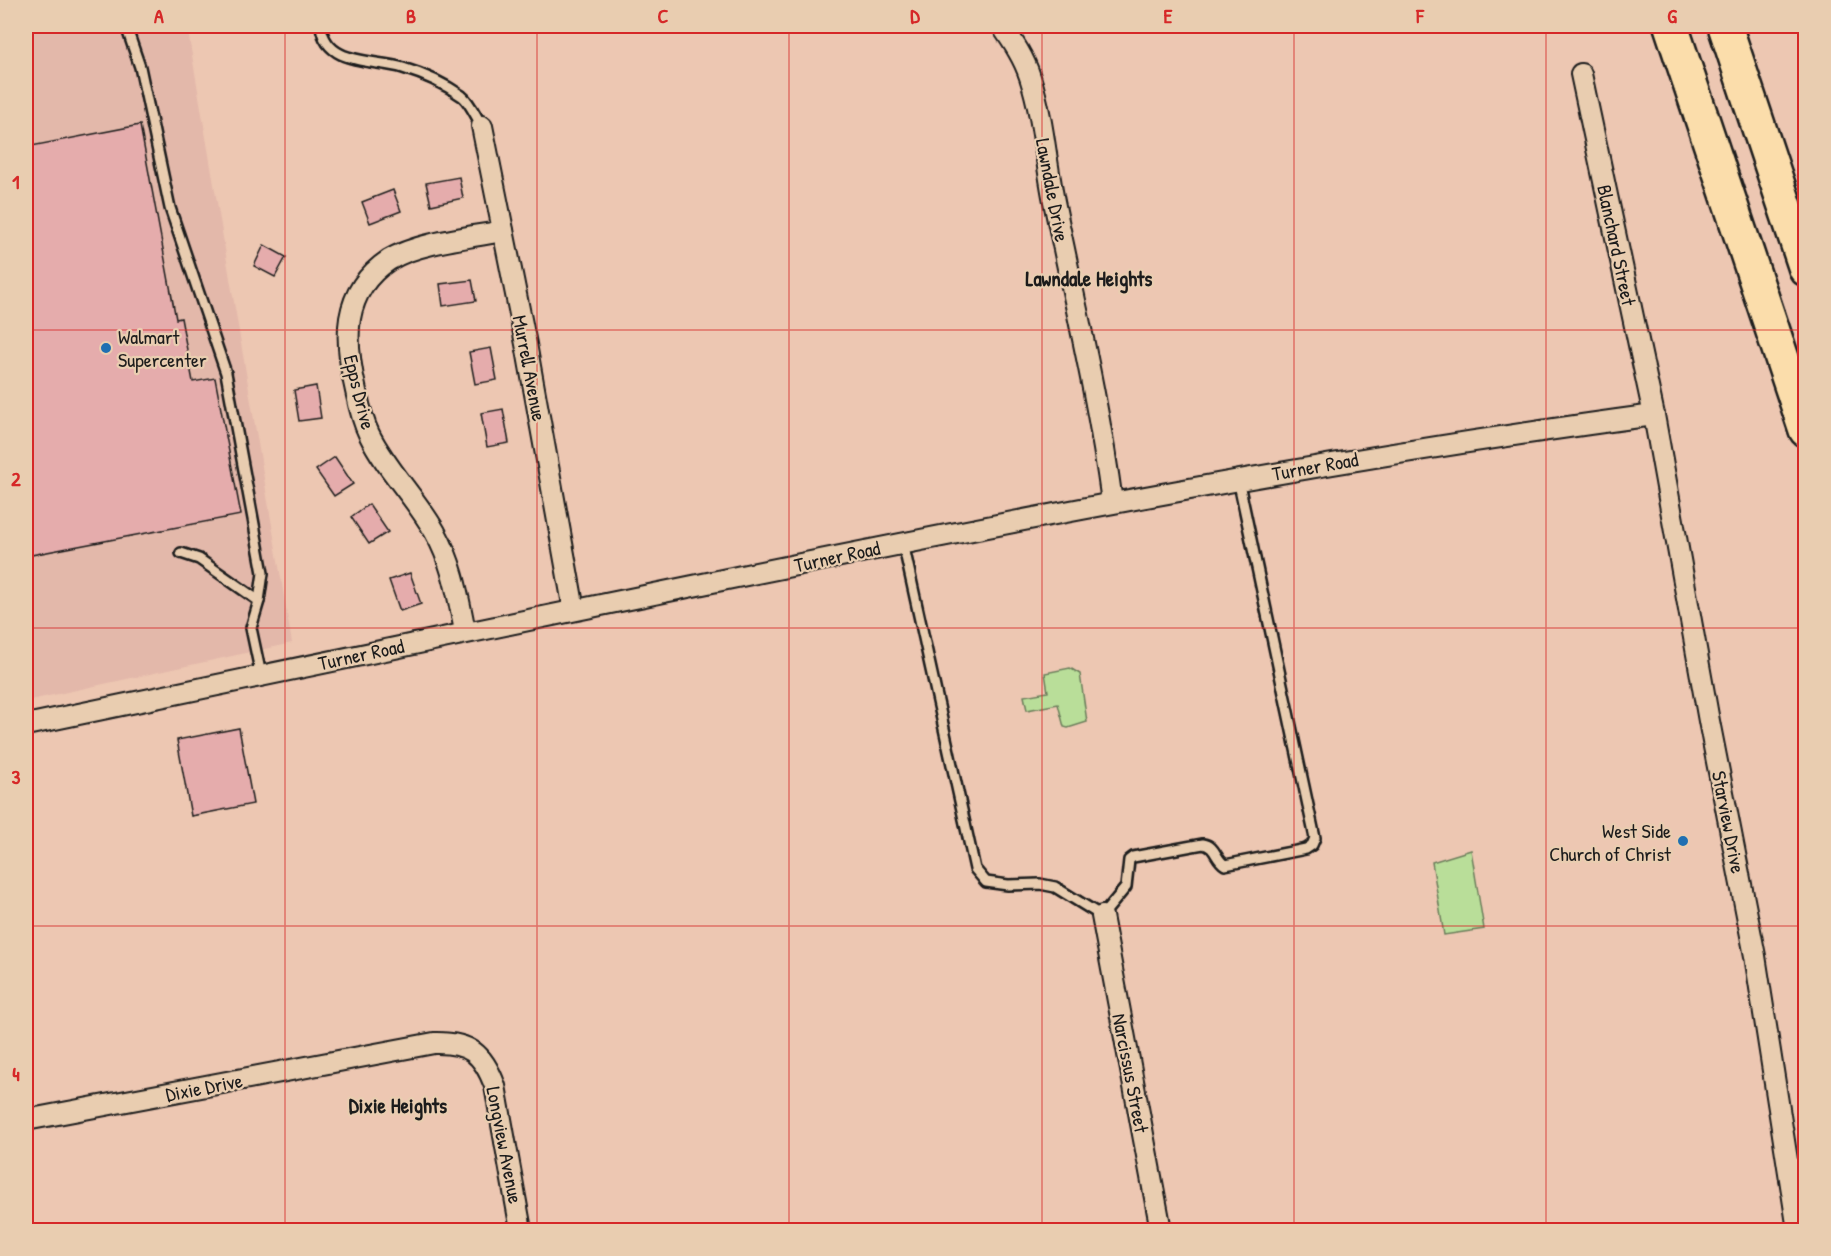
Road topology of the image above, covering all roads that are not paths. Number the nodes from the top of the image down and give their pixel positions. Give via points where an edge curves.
1 (126, 26) edge
2 (321, 26) edge
3 (1002, 26) edge
4 (1671, 26) edge
5 (1725, 26) edge
6 (1581, 74) dead end
7 (483, 126) joint
8 (503, 231) junction
9 (1806, 269) edge
10 (1654, 415) junction
11 (1806, 430) edge
12 (1238, 479) junction
13 (1112, 502) junction
14 (903, 543) junction
15 (181, 553) dead end
16 (259, 601) junction
17 (574, 610) junction
18 (465, 632) junction
19 (261, 675) junction
20 (26, 725) edge
21 (1102, 916) junction
22 (383, 1053) joint
23 (26, 1120) edge
24 (521, 1230) edge
25 (1161, 1230) edge
26 (1798, 1230) edge

1 - 16 lane via 140,67 170,208 226,372 263,573
2 - 7 lane via 330,49 343,56 403,68 447,87 464,98
3 - 13 street, Lawndale Drive via 1017,48 1036,98
4 - 11 highway via 1790,366
5 - 9 highway
6 - 10 street, Blanchard Street
7 - 8 street, Murrell Avenue
8 - 17 street, Murrell Avenue
8 - 18 street, Epps Drive via 412,250 390,260 364,284 349,317 347,338 362,417 379,451 434,530 447,557
10 - 12 street, Turner Road
10 - 26 street, Starview Drive via 1755,956
12 - 13 street, Turner Road
12 - 21 lane via 1315,838 1306,849 1226,865 1214,849 1203,844 1133,856 1129,860 1126,887
13 - 14 street, Turner Road
14 - 17 street, Turner Road
14 - 21 lane via 975,869 986,882 1055,887
15 - 16 lane via 199,559
16 - 19 lane via 251,628
17 - 18 street, Turner Road
18 - 19 street, Turner Road
19 - 20 street, Turner Road
21 - 25 street, Narcissus Street
22 - 23 street, Dixie Drive
22 - 24 street, Longview Avenue via 449,1043 474,1051 483,1060 495,1086

